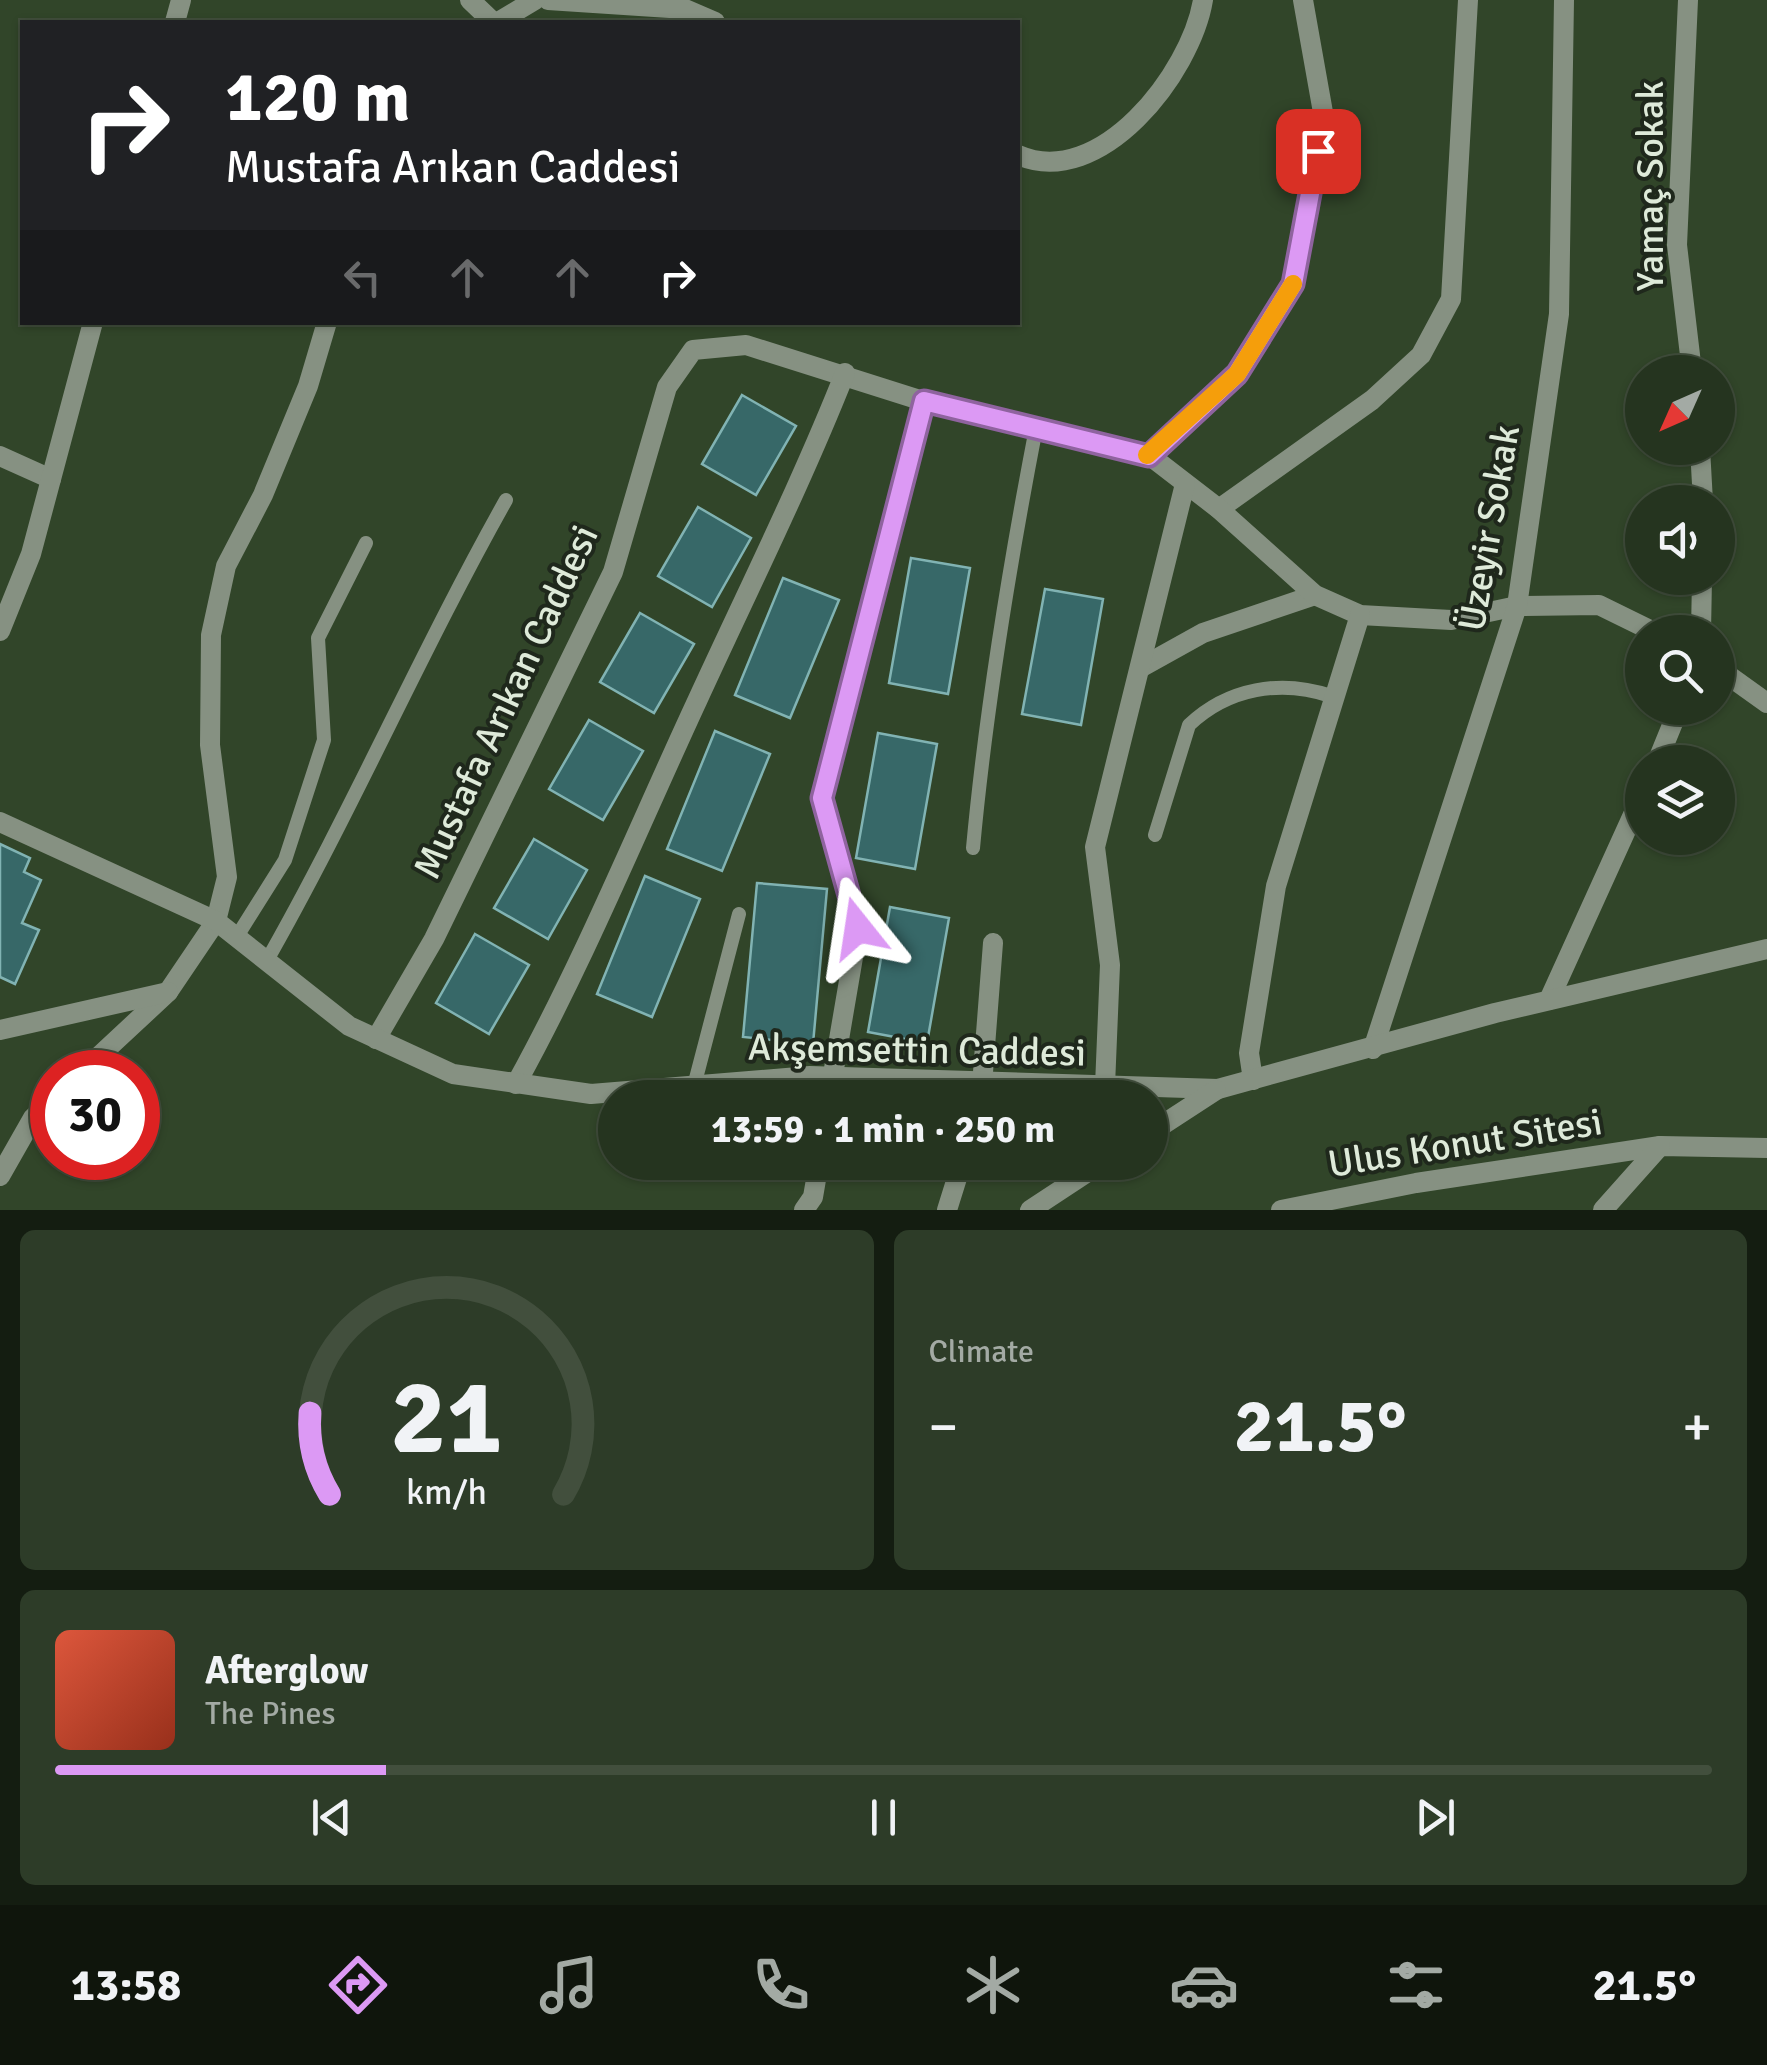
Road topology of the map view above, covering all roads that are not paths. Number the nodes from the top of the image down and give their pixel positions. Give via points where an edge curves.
1 (470, 0) edge
2 (535, 0) edge
3 (548, 0) edge
4 (1203, 0) edge
5 (1303, 0) edge
6 (1468, 0) edge
7 (1564, 0) edge
8 (1688, 0) edge
9 (494, 20) edge
10 (500, 20) edge
11 (710, 20) edge
12 (1020, 156) edge
13 (92, 325) edge
14 (325, 325) edge
15 (1690, 355) edge
16 (845, 373) junction
17 (924, 401) junction
18 (1036, 428) junction
19 (0, 456) edge
20 (1149, 456) junction
21 (51, 480) junction
22 (1184, 484) junction
23 (506, 500) dead end
24 (1220, 509) junction
25 (366, 543) dead end
26 (1315, 595) junction
27 (1516, 606) junction
28 (1360, 615) junction
29 (1625, 618) edge
30 (0, 631) edge
31 (1140, 668) junction
32 (1735, 680) edge
33 (1332, 696) junction
34 (1767, 703) edge
35 (0, 822) edge
36 (1625, 832) edge
37 (1155, 835) dead end
38 (973, 848) dead end
39 (739, 914) dead end
40 (216, 922) junction
41 (236, 938) junction
42 (993, 943) dead end
43 (1767, 949) edge
44 (266, 962) junction
45 (168, 992) junction
46 (1549, 1000) junction
47 (0, 1030) edge
48 (376, 1039) junction
49 (1373, 1049) junction
50 (106, 1050) edge
51 (696, 1080) edge
52 (832, 1080) edge
53 (984, 1080) edge
54 (1105, 1080) edge
55 (1253, 1080) junction
56 (516, 1084) junction
57 (1168, 1088) edge
58 (1218, 1089) junction
59 (598, 1093) edge
60 (1168, 1121) edge
61 (30, 1123) edge
62 (1660, 1146) junction
63 (1767, 1148) edge
64 (1, 1173) edge
65 (816, 1180) edge
66 (956, 1180) edge
67 (1076, 1180) edge
68 (1368, 1201) edge
69 (804, 1210) edge
70 (947, 1210) edge
71 (1030, 1210) edge
72 (1281, 1210) edge
73 (1603, 1210) edge

1 - 9 street
2 - 10 street
3 - 11 street via 685,10
4 - 12 street via 1200,21 1152,103 1098,153 1038,164
5 - 20 street via 1324,118 1293,284 1237,374
6 - 24 street via 1451,299 1421,356 1372,400
7 - 27 street, Üzeyir Sokak via 1559,314
8 - 15 street, Yamaç Sokak via 1677,245
13 - 21 street
14 - 40 street via 263,496 226,566 211,635 210,746 227,876
16 - 17 street, Mustafa Arıkan Caddesi
16 - 48 street, Mustafa Arıkan Caddesi via 746,345 692,350 666,387 613,572 434,940
16 - 56 street via 799,490 572,983
17 - 18 street, Mustafa Arıkan Caddesi
17 - 52 street via 822,798 858,928
18 - 20 street, Mustafa Arıkan Caddesi
18 - 38 lane via 991,682
19 - 21 street
20 - 22 street, Mustafa Arıkan Caddesi
21 - 30 street via 32,554
22 - 24 street, Mustafa Arıkan Caddesi
22 - 31 street
23 - 44 lane
24 - 26 street, Mustafa Arıkan Caddesi
25 - 41 lane via 318,638 324,740 285,860
26 - 28 street, Mustafa Arıkan Caddesi
26 - 31 street via 1203,633
27 - 28 street, Mustafa Arıkan Caddesi via 1451,620
27 - 29 street, Mustafa Arıkan Caddesi via 1599,605
27 - 49 street, Üzeyir Sokak
28 - 33 street
31 - 54 street via 1095,847 1110,965
32 - 34 street
33 - 37 lane via 1268,688 1202,713 1189,726
33 - 55 street via 1276,886 1249,1053
35 - 40 street, Akşemsettin Caddesi
36 - 46 street
39 - 51 lane
40 - 41 street, Akşemsettin Caddesi
40 - 45 street
41 - 44 street, Akşemsettin Caddesi
42 - 53 street
43 - 46 street, Akşemsettin Caddesi
44 - 48 street, Akşemsettin Caddesi
45 - 47 street
45 - 50 street
46 - 49 street, Akşemsettin Caddesi
48 - 56 street, Akşemsettin Caddesi via 453,1074
49 - 55 street, Akşemsettin Caddesi
55 - 58 street, Akşemsettin Caddesi
56 - 59 street, Akşemsettin Caddesi
57 - 58 street, Akşemsettin Caddesi
58 - 60 street
61 - 64 street
62 - 63 street, Ulus Konut Sitesi
62 - 68 street, Ulus Konut Sitesi
62 - 73 street, Ulus Konut Sitesi
65 - 69 street
66 - 70 street
67 - 71 street
68 - 72 street, Ulus Konut Sitesi

